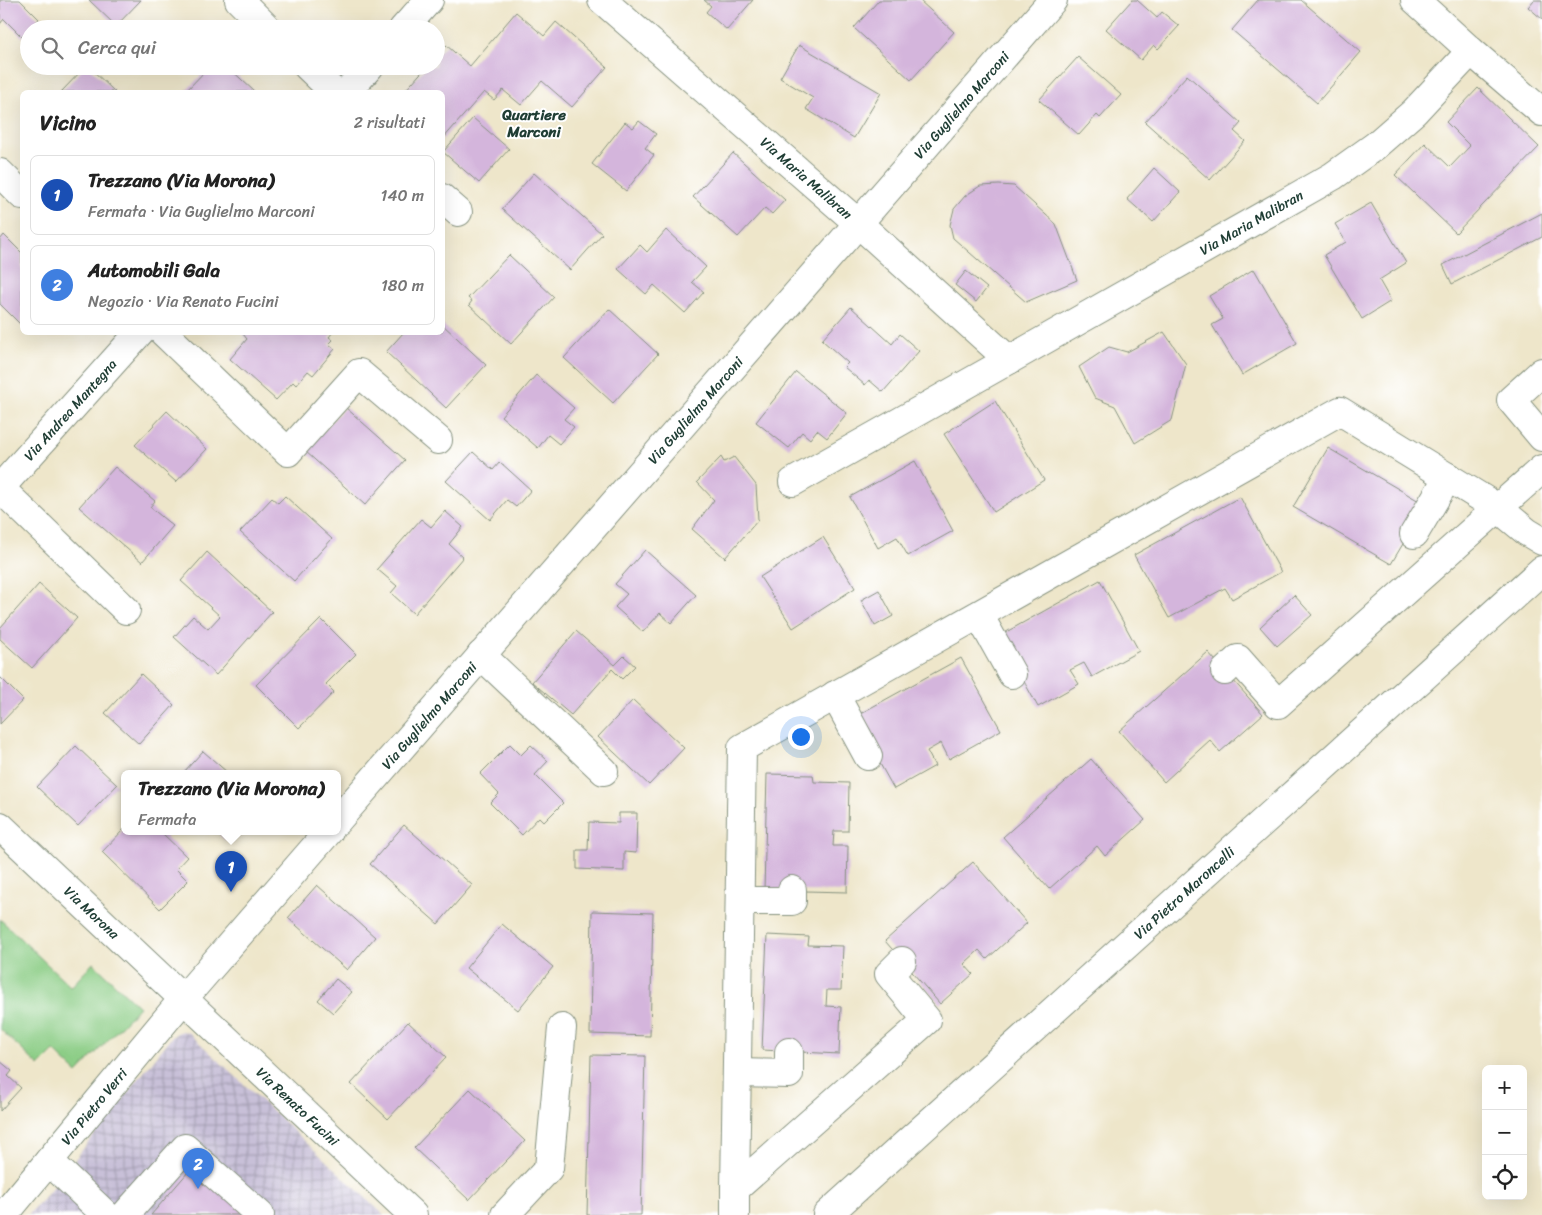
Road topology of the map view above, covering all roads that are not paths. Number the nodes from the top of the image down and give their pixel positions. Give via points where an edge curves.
1 (239, 0) edge
2 (429, 0) edge
3 (602, 0) edge
4 (1053, 0) edge
5 (1415, 0) edge
6 (259, 20) edge
7 (411, 20) edge
8 (1471, 52) junction
9 (316, 75) edge
10 (362, 75) edge
11 (332, 90) edge
12 (349, 90) edge
13 (1542, 112) edge
14 (0, 173) edge
15 (20, 193) edge
16 (858, 222) junction
17 (137, 335) edge
18 (166, 335) edge
19 (1009, 360) junction
20 (1542, 372) edge
21 (1542, 437) edge
22 (438, 440) dead end
23 (1542, 469) edge
24 (1448, 477) junction
25 (793, 482) dead end
26 (0, 488) edge
27 (1498, 508) junction
28 (1414, 534) dead end
29 (1542, 541) edge
30 (1542, 570) edge
31 (126, 610) dead end
32 (979, 615) junction
33 (481, 655) junction
34 (1225, 671) dead end
35 (1012, 674) dead end
36 (835, 695) junction
37 (868, 756) dead end
38 (604, 772) dead end
39 (341, 816) edge
40 (0, 826) edge
41 (326, 835) edge
42 (792, 890) dead end
43 (740, 901) junction
44 (902, 961) dead end
45 (184, 998) junction
46 (562, 1028) dead end
47 (789, 1052) dead end
48 (737, 1073) junction
49 (49, 1161) junction
50 (735, 1202) edge
51 (407, 1213) edge
52 (4, 1215) edge
53 (106, 1215) edge
54 (125, 1215) edge
55 (260, 1215) edge
56 (505, 1215) edge
57 (827, 1215) edge

1 - 6 street
2 - 7 street
3 - 16 street, Via Maria Malibran
4 - 16 street, Via Guglielmo Marconi
5 - 8 street
8 - 13 street
8 - 19 street, Via Maria Malibran via 1414,112 1333,176
9 - 11 street
10 - 12 street
14 - 15 street
16 - 19 street, Via Maria Malibran
16 - 33 street, Via Guglielmo Marconi
17 - 26 street, Via Andrea Mantegna
18 - 22 street via 288,452 359,373
19 - 25 street, Via Maria Malibran
20 - 21 street via 1511,400
23 - 27 street
24 - 27 street
24 - 28 street
24 - 32 street via 1340,411
26 - 31 street
27 - 29 street
27 - 34 street via 1278,704 1238,659
30 - 57 street, Via Pietro Maroncelli
32 - 35 street
32 - 36 street
33 - 38 street
33 - 39 street, Via Guglielmo Marconi
36 - 37 street
36 - 43 street via 742,748
40 - 45 street, Via Morona
41 - 45 street
42 - 43 street via 792,901
43 - 48 street
44 - 50 street via 889,974 927,1020
45 - 49 street, Via Pietro Verri
45 - 51 street, Via Renato Fucini
46 - 56 street via 549,1168
47 - 48 street via 789,1074
48 - 50 street
49 - 52 street, Via Pietro Verri
49 - 53 street
54 - 55 street via 185,1148

